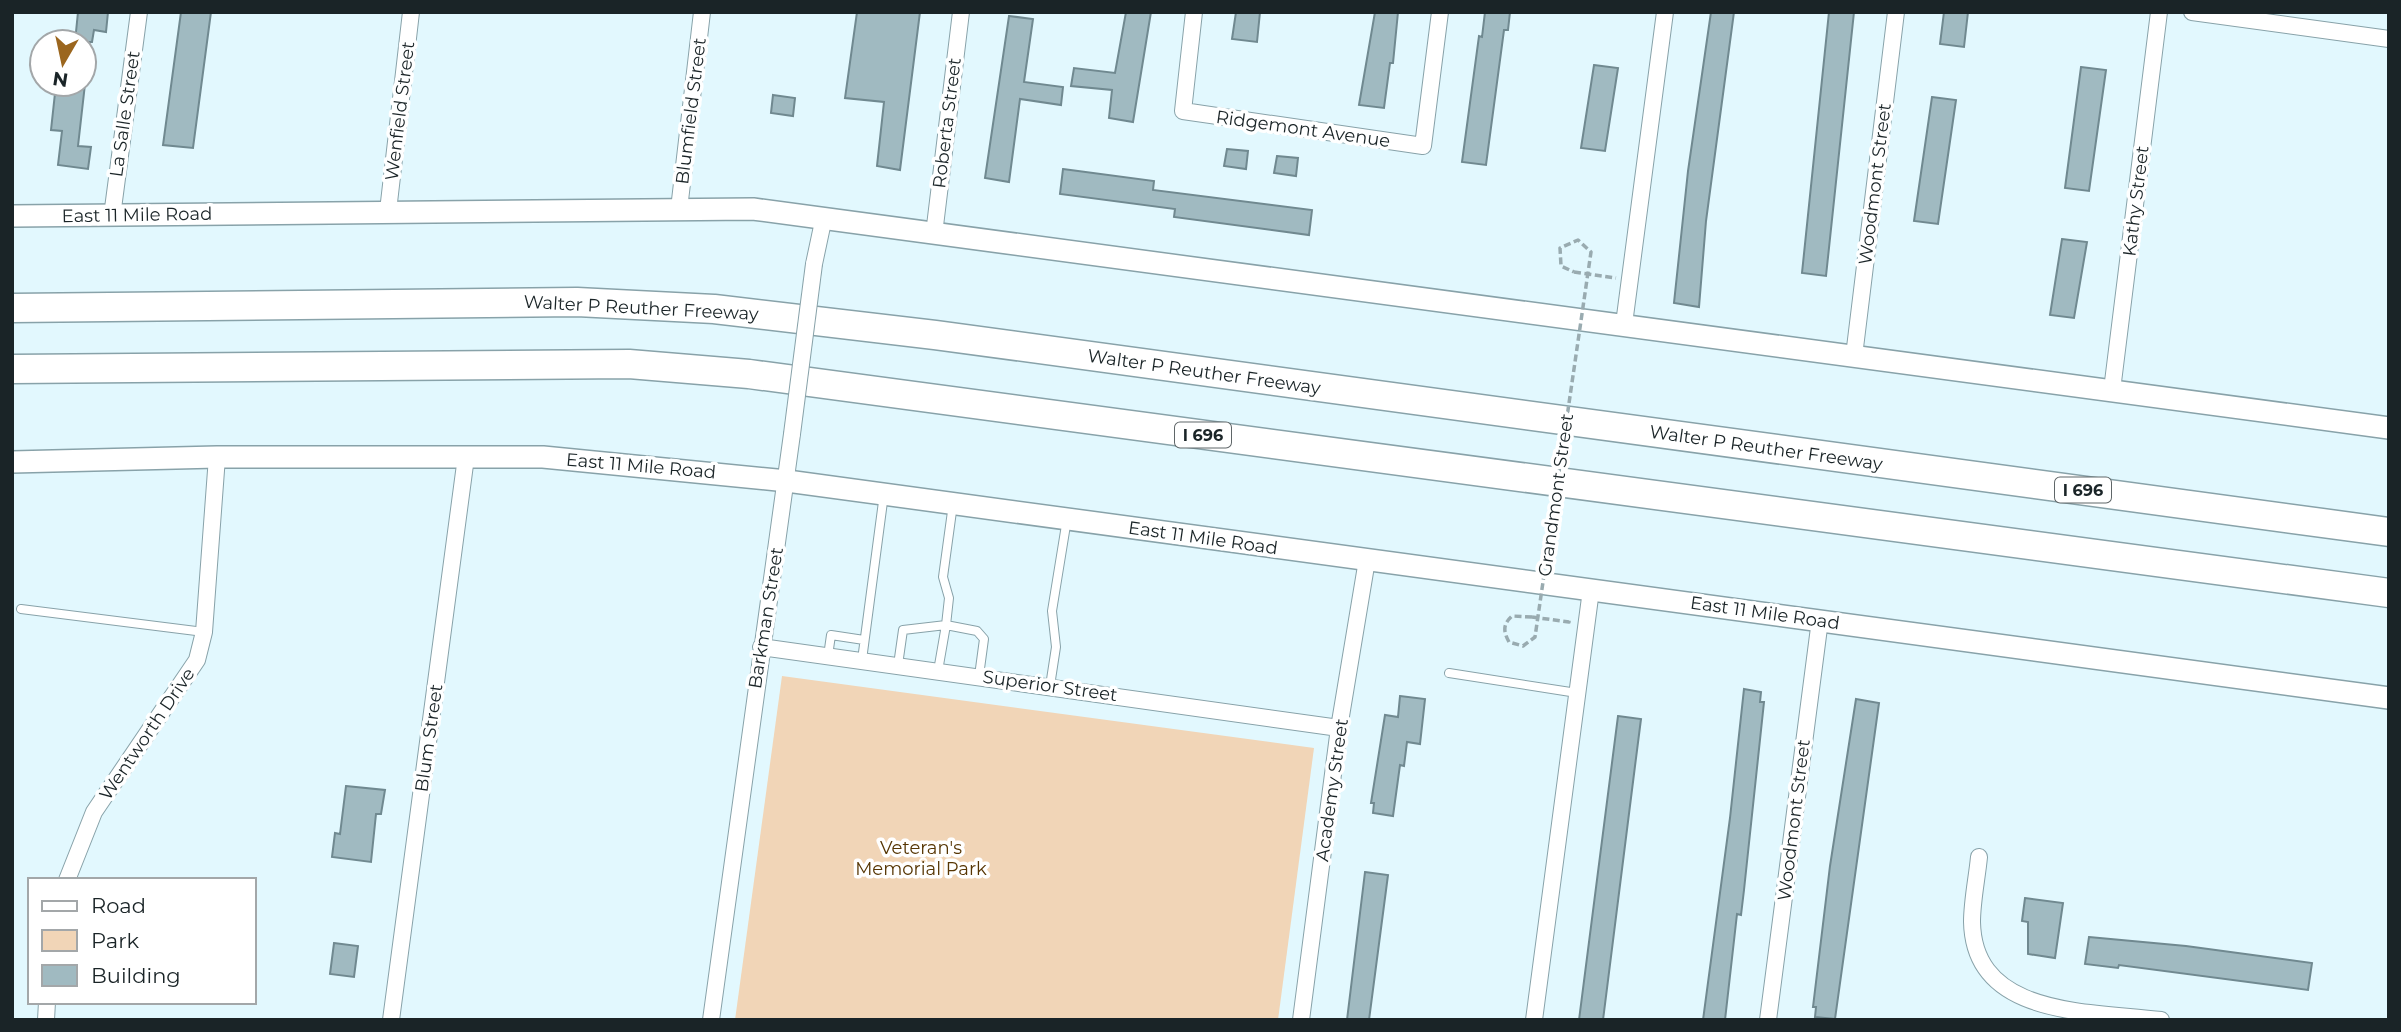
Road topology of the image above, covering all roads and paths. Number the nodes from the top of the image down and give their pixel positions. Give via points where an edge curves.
1 (139, 12) edge
2 (411, 12) edge
3 (702, 12) edge
4 (961, 12) edge
5 (1194, 12) edge
6 (1440, 12) edge
7 (1665, 12) edge
8 (1896, 12) edge
9 (2159, 12) edge
10 (2192, 12) edge
11 (2389, 39) edge
12 (679, 209) junction
13 (388, 211) junction
14 (12, 216) edge
15 (112, 216) junction
16 (824, 217) junction
17 (934, 234) junction
18 (1632, 280) junction
19 (12, 308) edge
20 (1624, 324) junction
21 (1854, 356) junction
22 (12, 369) edge
23 (2112, 390) junction
24 (2389, 428) edge
25 (217, 457) junction
26 (466, 457) junction
27 (12, 462) edge
28 (787, 481) junction
29 (884, 494) junction
30 (953, 504) junction
31 (1068, 519) junction
32 (2389, 532) edge
33 (1367, 560) junction
34 (1591, 590) junction
35 (2389, 593) edge
36 (21, 609) dead end
37 (1571, 610) dead end
38 (1820, 620) junction
39 (946, 625) junction
40 (204, 632) junction
41 (864, 640) junction
42 (761, 647) junction
43 (828, 656) junction
44 (862, 660) junction
45 (898, 665) junction
46 (938, 671) junction
47 (1448, 673) dead end
48 (979, 676) junction
49 (1051, 686) junction
50 (1577, 693) junction
51 (2389, 698) edge
52 (1339, 729) junction
53 (1979, 858) dead end
54 (68, 878) edge
55 (391, 1020) edge
56 (711, 1020) edge
57 (1301, 1020) edge
58 (1534, 1020) edge
59 (1768, 1020) edge
60 (2161, 1020) edge

1 - 15 street, La Salle Street
2 - 13 street, Wenfield Street
3 - 12 street, Blumfield Street
4 - 17 street, Roberta Street
5 - 6 street, Ridgemont Avenue via 1183,111 1423,146
7 - 18 street
8 - 21 street, Woodmont Street
9 - 23 street, Kathy Street
10 - 11 street
12 - 13 main road, East 11 Mile Road
12 - 16 main road, East 11 Mile Road via 753,209
13 - 15 main road, East 11 Mile Road
14 - 15 main road, East 11 Mile Road
16 - 17 main road, East 11 Mile Road
16 - 28 street, Barkman Street, bridge
17 - 20 main road, East 11 Mile Road
18 - 20 street
18 - 37 path, Grandmont Street, bridge via 1597,275 1586,274 1574,272 1561,266 1560,248 1578,240 1591,252 1587,271 1586,284 1578,337 1540,604 1535,637 1523,646 1509,642 1504,629 1512,616 1532,617 1569,622
19 - 32 highway, Walter P Reuther Freeway / I 696 via 517,302 727,310
20 - 21 main road, East 11 Mile Road
21 - 23 main road, East 11 Mile Road
22 - 35 highway, I 696 via 629,364 749,374
23 - 24 main road, East 11 Mile Road
25 - 26 main road, East 11 Mile Road
25 - 27 main road, East 11 Mile Road
25 - 40 street, Wentworth Drive
26 - 28 main road, East 11 Mile Road via 606,461
26 - 55 street, Blum Street
28 - 29 main road, East 11 Mile Road
28 - 42 street, Barkman Street
29 - 30 main road, East 11 Mile Road
29 - 41 lane
30 - 31 main road, East 11 Mile Road
30 - 39 lane via 943,577 950,598
31 - 33 main road, East 11 Mile Road
31 - 49 lane via 1052,611 1056,648
33 - 34 main road, East 11 Mile Road
33 - 52 street, Academy Street
34 - 38 main road, East 11 Mile Road
34 - 50 street
36 - 40 lane
38 - 51 main road, East 11 Mile Road
38 - 59 street, Woodmont Street
39 - 45 lane via 903,630
39 - 46 lane
39 - 48 lane via 977,631 984,639
40 - 54 street, Wentworth Drive via 197,660 94,812
41 - 43 lane via 831,635
41 - 44 lane
42 - 43 street, Superior Street
42 - 56 street, Barkman Street
43 - 44 street, Superior Street
44 - 45 street, Superior Street
45 - 46 street, Superior Street
46 - 48 street, Superior Street
47 - 50 lane
48 - 49 street, Superior Street
49 - 52 street, Superior Street
50 - 58 street
52 - 57 street, Academy Street
53 - 60 street via 1972,923 1977,949 1999,986 2033,1002

